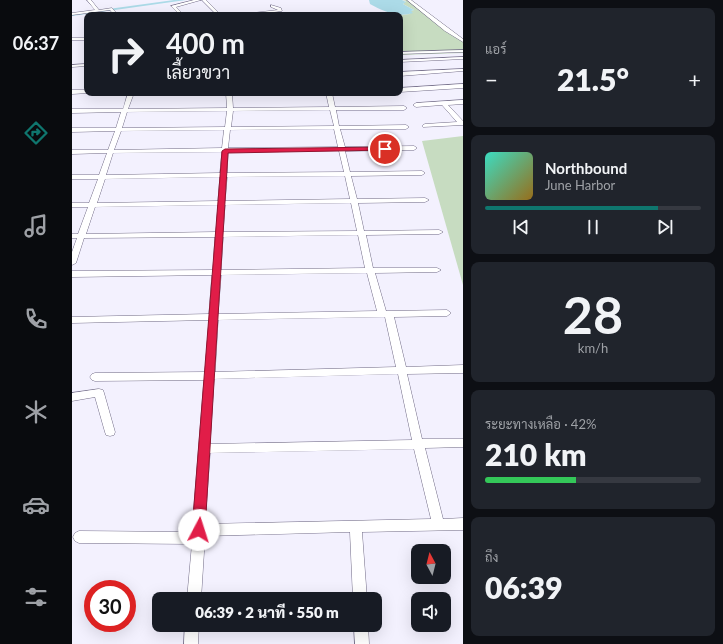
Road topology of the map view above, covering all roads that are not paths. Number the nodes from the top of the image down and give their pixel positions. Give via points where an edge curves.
1 (89, 0) edge
2 (199, 0) edge
3 (204, 0) edge
4 (409, 0) edge
5 (272, 6) dead end
6 (98, 11) junction
7 (89, 12) edge
8 (114, 12) edge
9 (179, 12) edge
10 (217, 12) edge
11 (270, 12) edge
12 (84, 13) edge
13 (72, 14) edge
14 (72, 39) edge
15 (84, 39) edge
16 (463, 41) edge
17 (463, 51) edge
18 (403, 53) edge
19 (463, 58) edge
20 (438, 59) junction
21 (403, 61) edge
22 (84, 65) edge
23 (72, 66) edge
24 (463, 70) edge
25 (403, 74) edge
26 (458, 79) edge
27 (403, 89) edge
28 (72, 92) edge
29 (84, 92) edge
30 (130, 96) edge
31 (229, 96) edge
32 (330, 96) edge
33 (463, 102) edge
34 (444, 104) junction
35 (416, 106) dead end
36 (404, 108) dead end
37 (230, 109) junction
38 (333, 109) junction
39 (124, 110) junction
40 (72, 111) edge
41 (462, 123) edge
42 (425, 126) dead end
43 (337, 127) junction
44 (406, 127) dead end
45 (228, 128) junction
46 (118, 129) junction
47 (72, 130) edge
48 (414, 148) dead end
49 (342, 150) junction
50 (225, 151) junction
51 (72, 152) edge
52 (111, 152) junction
53 (348, 173) junction
54 (422, 173) dead end
55 (223, 174) junction
56 (72, 176) edge
57 (103, 176) junction
58 (425, 200) dead end
59 (354, 201) junction
60 (93, 204) junction
61 (221, 204) junction
62 (72, 205) edge
63 (362, 232) junction
64 (439, 232) dead end
65 (219, 234) junction
66 (72, 236) edge
67 (82, 236) junction
68 (72, 263) edge
69 (437, 270) dead end
70 (370, 271) junction
71 (216, 273) junction
72 (72, 274) edge
73 (447, 313) dead end
74 (386, 314) junction
75 (213, 317) junction
76 (72, 320) edge
77 (463, 369) edge
78 (402, 371) junction
79 (209, 376) junction
80 (95, 377) dead end
81 (72, 397) edge
82 (110, 432) dead end
83 (463, 442) edge
84 (418, 444) junction
85 (205, 449) junction
86 (438, 524) junction
87 (463, 524) edge
88 (356, 526) junction
89 (198, 534) junction
90 (79, 537) dead end
91 (194, 592) edge
92 (360, 592) edge
93 (192, 632) edge
94 (361, 632) edge
95 (191, 644) edge
96 (362, 644) edge

1 - 6 street
2 - 9 street via 171,4
3 - 10 street
4 - 16 street
5 - 11 street via 279,8 280,11
6 - 7 street
6 - 8 street
12 - 13 street
14 - 15 street
17 - 18 street
19 - 20 street
20 - 21 street
20 - 26 street
22 - 23 street
24 - 26 street
25 - 26 street
26 - 27 street
28 - 29 street
30 - 39 street
31 - 37 street
32 - 38 street
33 - 34 street
34 - 35 street
34 - 41 street
36 - 38 street
37 - 38 street
37 - 39 street
37 - 45 street
38 - 43 street
39 - 40 street
39 - 46 street
41 - 42 street
43 - 44 street
43 - 45 street
43 - 49 street
45 - 46 street
45 - 50 street
46 - 47 street
46 - 52 street
48 - 49 street
49 - 50 street
49 - 53 street
50 - 52 street
50 - 55 street
51 - 52 street
52 - 57 street
53 - 54 street
53 - 55 street
53 - 59 street
55 - 57 street
55 - 61 street
56 - 57 street
57 - 60 street
58 - 59 street
59 - 61 street
59 - 63 street
60 - 61 street
60 - 62 street
60 - 67 street
61 - 65 street
63 - 64 street
63 - 65 street
63 - 70 street
65 - 67 street
65 - 71 street
66 - 67 street
67 - 68 street
69 - 70 street
70 - 71 street
70 - 74 street
71 - 72 street
71 - 75 street
73 - 74 street
74 - 75 street
74 - 78 street
75 - 76 street
75 - 79 street
77 - 78 street
78 - 79 street
78 - 84 street
79 - 80 street
79 - 85 street
81 - 82 street via 99,393
83 - 84 street
84 - 85 street
84 - 86 street
85 - 89 street
86 - 87 street
86 - 88 street
88 - 89 street
88 - 92 street
89 - 90 street
89 - 91 street
93 - 95 street
94 - 96 street

